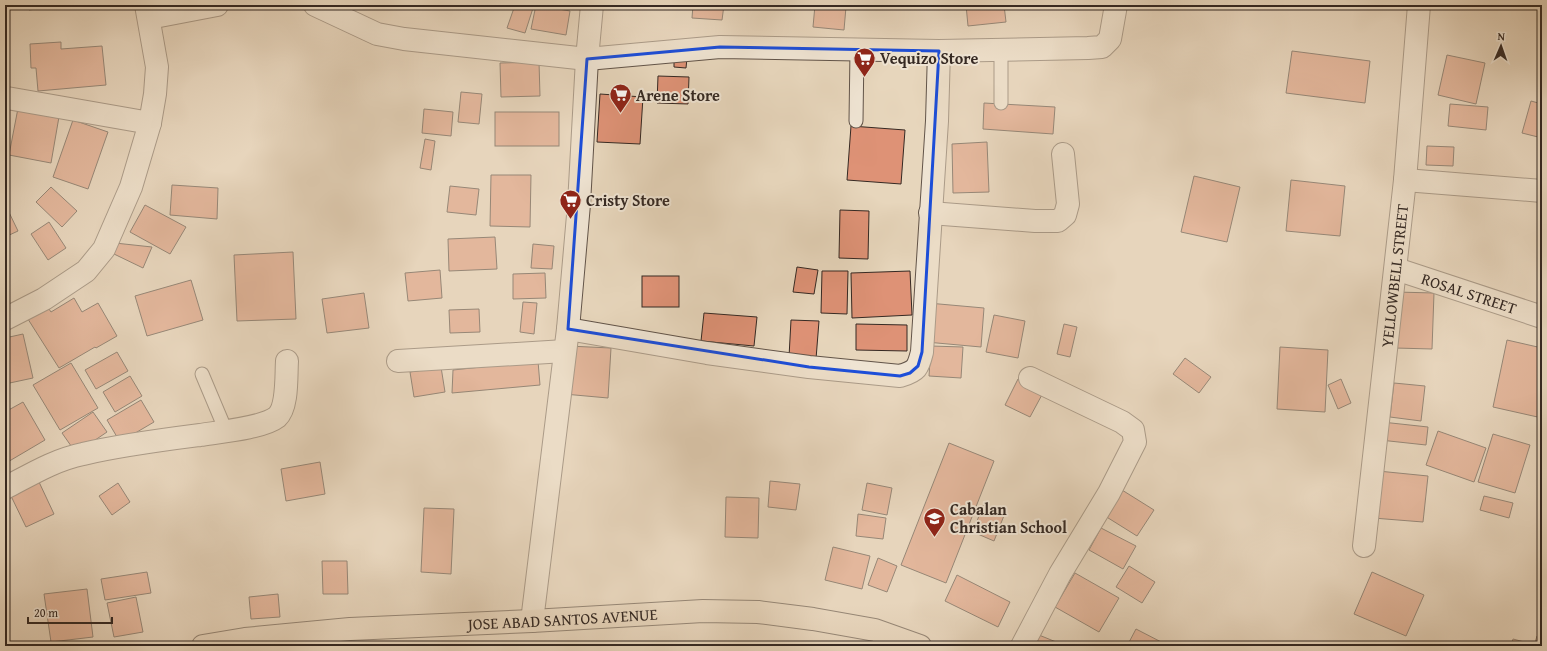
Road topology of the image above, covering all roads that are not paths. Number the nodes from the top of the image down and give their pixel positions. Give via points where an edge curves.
1 (217, 5) edge
2 (315, 5) edge
3 (592, 5) edge
4 (1116, 5) edge
5 (1419, 5) edge
6 (148, 11) edge
7 (857, 50) junction
8 (1001, 50) junction
9 (939, 51) junction
10 (587, 59) junction
11 (7, 98) dead end
12 (1002, 103) dead end
13 (856, 121) dead end
14 (150, 123) junction
15 (1063, 154) dead end
16 (1405, 180) junction
17 (1542, 190) edge
18 (930, 213) junction
19 (1396, 269) junction
20 (1542, 317) edge
21 (5, 319) edge
22 (568, 330) junction
23 (565, 351) junction
24 (287, 361) dead end
25 (398, 361) dead end
26 (202, 374) dead end
27 (1030, 378) dead end
28 (226, 431) junction
29 (5, 488) edge
30 (1364, 546) dead end
31 (532, 621) junction
32 (203, 646) edge
33 (920, 646) edge
34 (1022, 646) edge

1 - 6 street
2 - 10 street via 377,34
3 - 10 street
4 - 8 street via 1110,39 1102,47
5 - 16 street, YELLOWBELL STREET
6 - 14 street via 157,67
7 - 9 street
7 - 10 street via 720,47
7 - 13 lane
8 - 9 street
8 - 12 lane
9 - 18 street
10 - 22 street via 579,204
11 - 14 street
14 - 21 street via 131,186 104,249 86,271 44,299
15 - 18 street via 1068,204 1065,215 1058,221
16 - 17 street
16 - 19 street, YELLOWBELL STREET
18 - 22 street via 922,352 918,366 910,373 900,376 809,367
19 - 20 street, ROSAL STREET
19 - 30 street, YELLOWBELL STREET
22 - 23 street
23 - 25 street
23 - 31 street
24 - 28 street via 283,408 278,416 268,422
26 - 28 lane
27 - 34 street via 1122,422 1133,430 1135,442
28 - 29 street via 81,454 48,465
31 - 32 highway, JOSE ABAD SANTOS AVENUE via 350,629 245,639
31 - 33 highway, JOSE ABAD SANTOS AVENUE via 703,611 758,612 875,630

